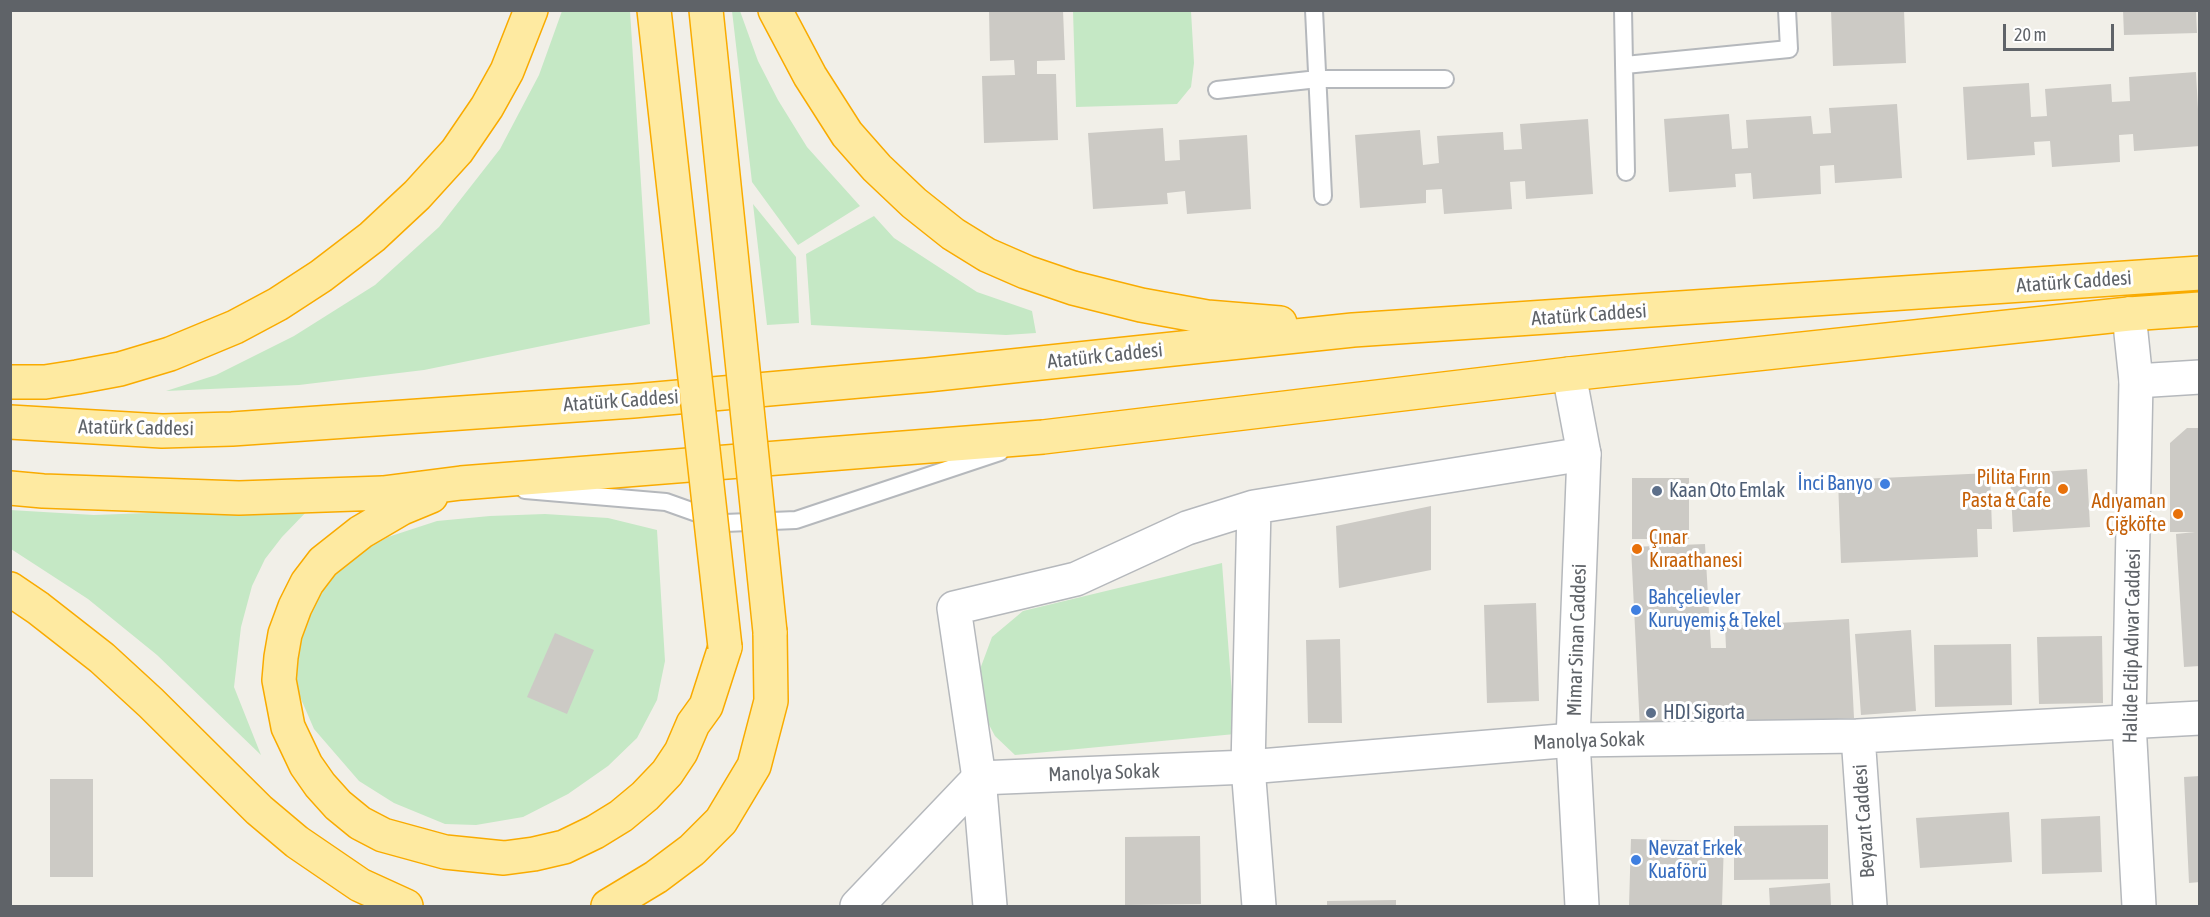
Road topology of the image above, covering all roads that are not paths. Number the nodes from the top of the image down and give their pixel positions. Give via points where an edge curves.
1 (531, 10) edge
2 (654, 10) edge
3 (706, 10) edge
4 (775, 10) edge
5 (1314, 10) edge
6 (1623, 10) edge
7 (1787, 10) edge
8 (1625, 65) junction
9 (1318, 79) junction
10 (1445, 79) dead end
11 (1217, 90) dead end
12 (1626, 172) dead end
13 (1323, 196) dead end
14 (2199, 273) edge
15 (2199, 309) edge
16 (2129, 314) junction
17 (1353, 330) junction
18 (1569, 374) junction
19 (2199, 377) edge
20 (2136, 381) junction
21 (10, 382) edge
22 (10, 422) edge
23 (1043, 437) junction
24 (1584, 454) junction
25 (461, 483) junction
26 (10, 488) edge
27 (1254, 507) junction
28 (10, 589) edge
29 (2199, 718) edge
30 (2129, 723) junction
31 (1858, 736) junction
32 (1573, 740) junction
33 (1248, 767) junction
34 (979, 778) junction
35 (406, 906) edge
36 (608, 906) edge
37 (857, 906) edge
38 (990, 906) edge
39 (1259, 906) edge
40 (1582, 906) edge
41 (1870, 906) edge
42 (2139, 906) edge

1 - 21 highway via 507,71 457,151 372,237 321,276 235,327 170,354 77,377
2 - 25 highway, bridge via 725,647 706,706 667,773 621,816 564,847 504,858 445,852 383,836 360,823 320,785 288,727 279,680 285,634 307,582 341,547 402,508
3 - 36 highway, bridge via 770,632 771,701 754,766 721,821 692,850
4 - 17 highway via 847,134 914,203 987,255 1054,282 1141,305 1207,317
5 - 9 lane
6 - 8 lane
7 - 8 lane via 1790,49
8 - 12 lane
9 - 10 lane
9 - 11 lane
9 - 13 lane
14 - 17 highway, Atatürk Caddesi
15 - 16 highway, Atatürk Caddesi
16 - 18 highway, Atatürk Caddesi
16 - 20 street, Halide Edip Adıvar Caddesi
17 - 22 highway, Atatürk Caddesi via 645,400 232,429 162,430
18 - 23 highway, Atatürk Caddesi
18 - 24 street, Mimar Sinan Caddesi
19 - 20 street
20 - 30 street, Halide Edip Adıvar Caddesi
23 - 25 highway, Atatürk Caddesi
23 - 25 lane via 796,520 724,523 666,502
24 - 27 street
24 - 32 street, Mimar Sinan Caddesi
25 - 26 highway, Atatürk Caddesi via 383,493 239,498
27 - 33 street
27 - 34 street via 1187,528 1076,579 954,608
28 - 35 highway via 102,658 297,842 360,885
29 - 30 street, Manolya Sokak
30 - 31 street, Manolya Sokak
30 - 42 street, Halide Edip Adıvar Caddesi
31 - 32 street, Manolya Sokak
31 - 41 street, Beyazıt Caddesi
32 - 33 street, Manolya Sokak
32 - 40 street, Mimar Sinan Caddesi
33 - 34 street, Manolya Sokak
33 - 39 street
34 - 37 street
34 - 38 street

